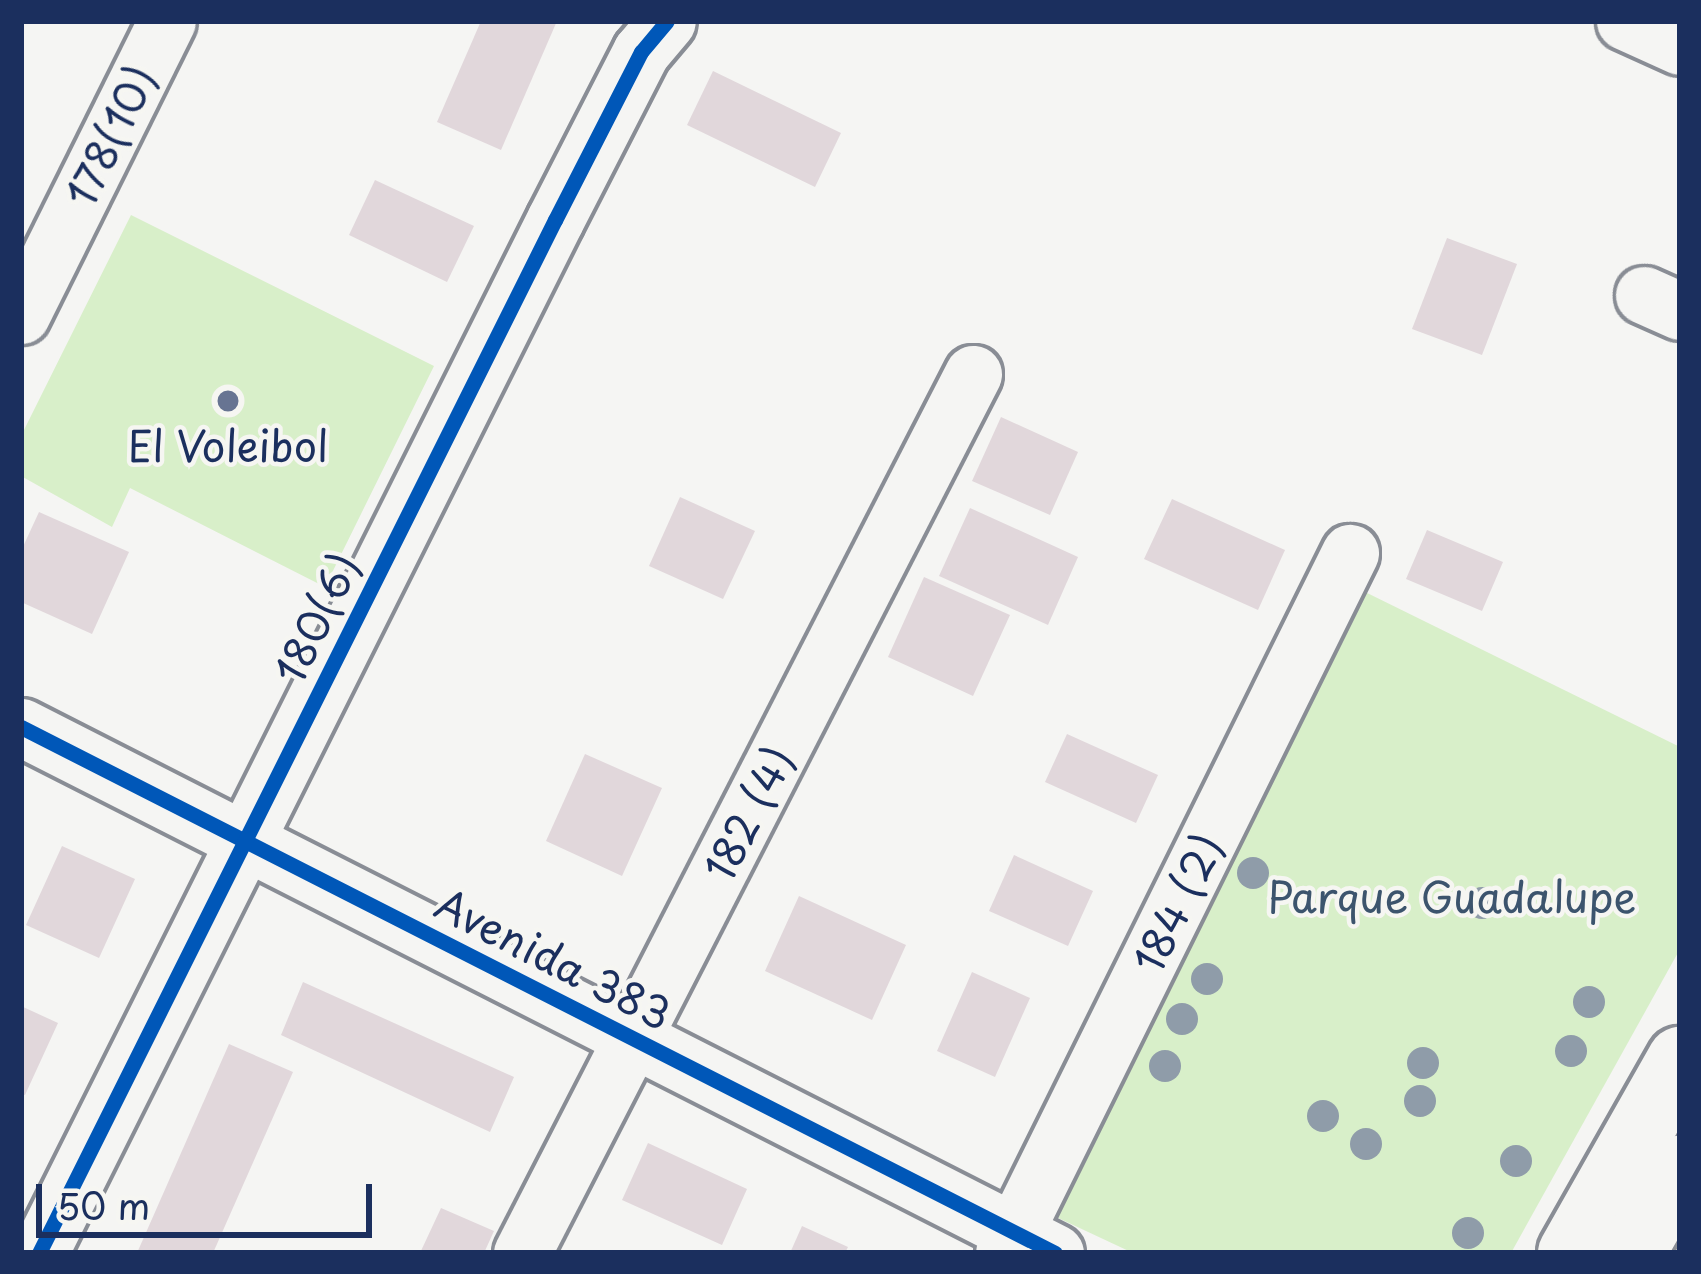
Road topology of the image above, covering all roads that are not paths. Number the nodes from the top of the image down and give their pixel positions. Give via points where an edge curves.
1 (167, 21) edge
2 (667, 21) edge
3 (1625, 21) edge
4 (1680, 46) edge
5 (21, 315) edge
6 (973, 374) dead end
7 (1350, 553) dead end
8 (21, 728) edge
9 (21, 770) edge
10 (238, 859) junction
11 (624, 1054) junction
12 (1680, 1060) edge
13 (1680, 1169) edge
14 (1013, 1248) edge
15 (39, 1253) edge
16 (523, 1253) edge
17 (1571, 1253) edge
18 (1632, 1253) edge

1 - 5 street, 178(10)
2 - 10 street, 180(6) via 641,52 576,178
3 - 4 street
6 - 11 street, 182 (4)
7 - 14 street, 184 (2)
8 - 10 street, Avenida 383
9 - 10 street, Avenida 383
10 - 11 street, Avenida 383
10 - 15 street, 180(6)
11 - 14 street, Avenida 383
11 - 16 street, 182 (4)
12 - 17 main road
13 - 18 main road

